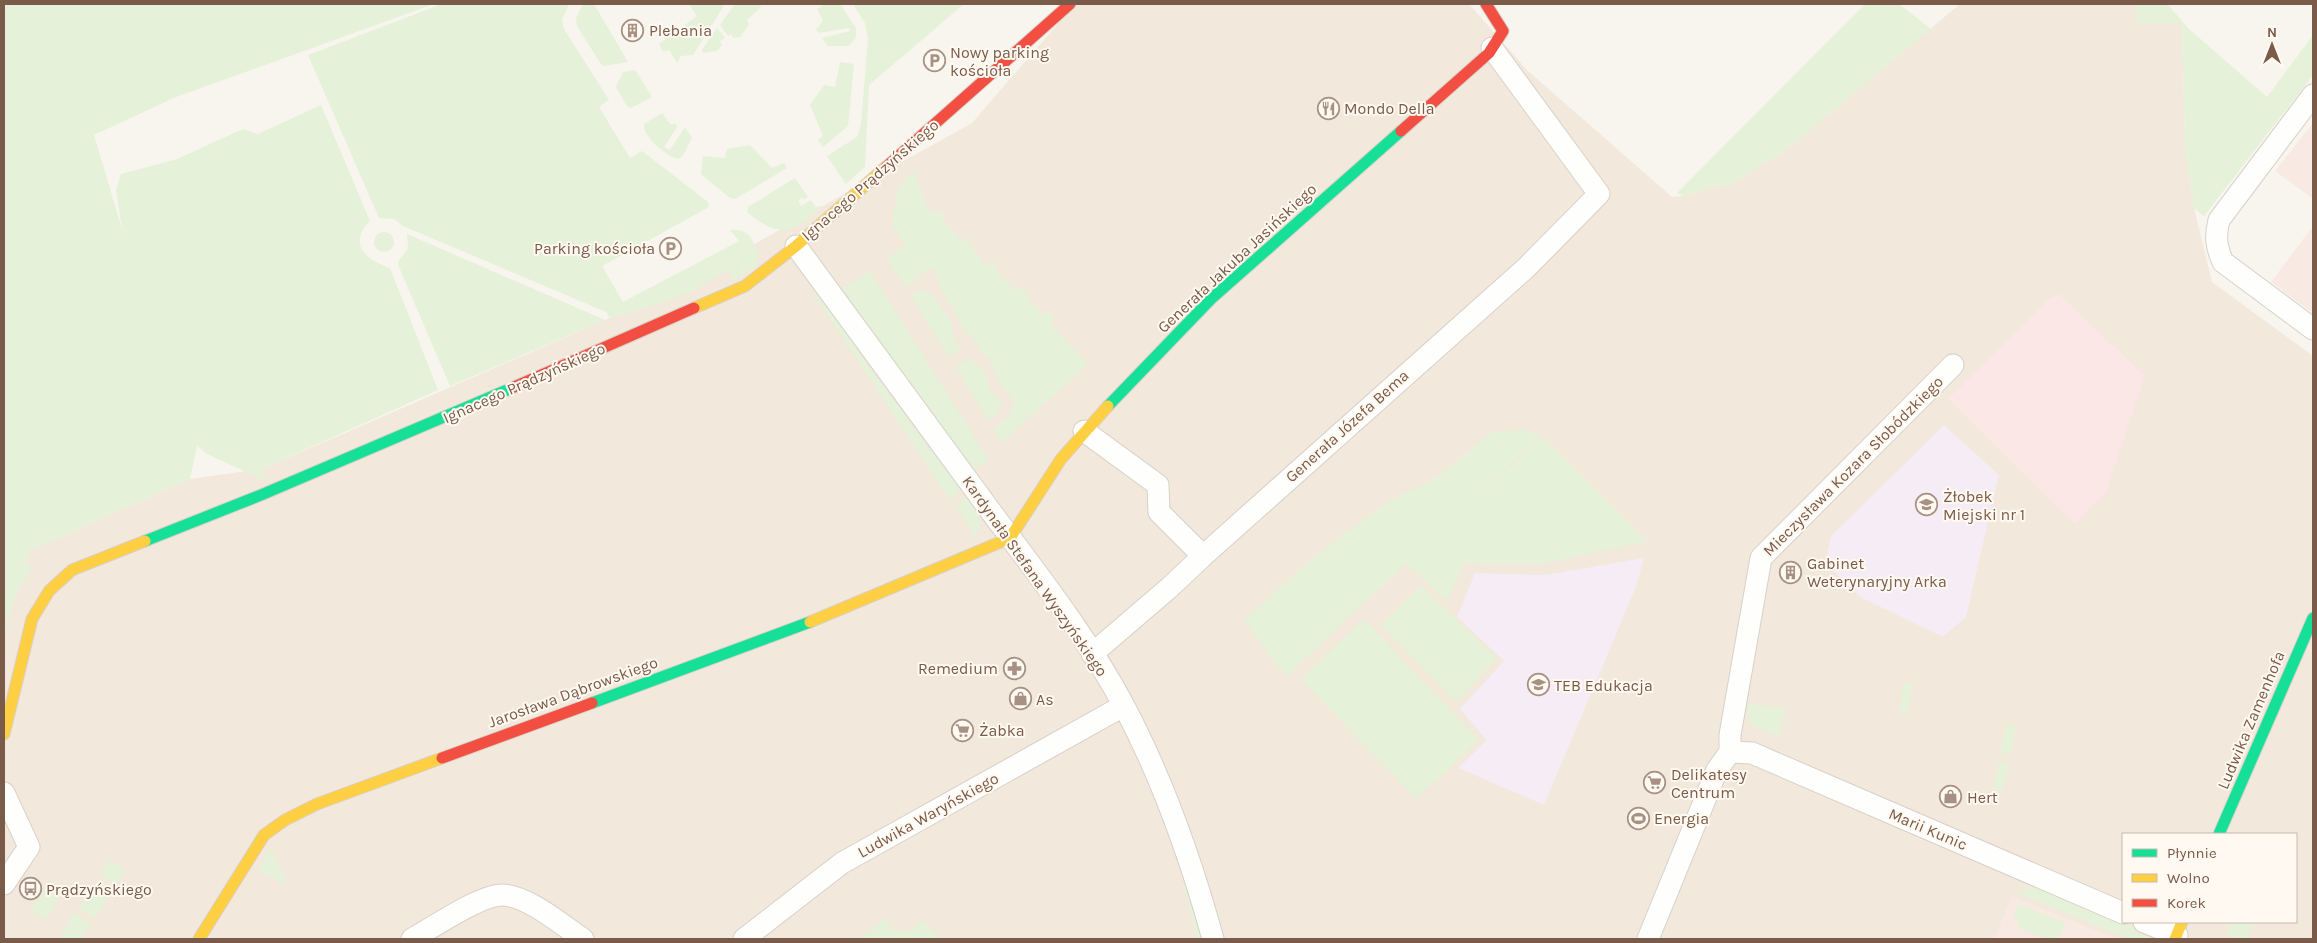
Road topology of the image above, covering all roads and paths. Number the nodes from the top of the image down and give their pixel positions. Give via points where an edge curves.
1 (1070, 4) edge
2 (1486, 4) edge
3 (1492, 48) junction
4 (2313, 95) edge
5 (796, 246) junction
6 (2313, 329) edge
7 (1953, 365) dead end
8 (1084, 431) junction
9 (1010, 538) junction
10 (1203, 556) junction
11 (2313, 618) edge
12 (1092, 654) junction
13 (1123, 706) junction
14 (4, 734) edge
15 (1730, 752) junction
16 (4, 794) edge
17 (2220, 833) edge
18 (4, 884) edge
19 (2122, 913) edge
20 (2147, 923) edge
21 (2178, 932) edge
22 (199, 939) edge
23 (412, 939) edge
24 (583, 939) edge
25 (744, 939) edge
26 (1212, 939) edge
27 (1648, 939) edge

1 - 5 street, Ignacego Prądzyńskiego
2 - 3 street via 1494,12 1503,31
3 - 8 street, Generała Jakuba Jasińskiego via 1211,299
3 - 10 street, Generała Józefa Bema via 1599,194 1527,267
4 - 6 street via 2219,220 2215,233 2223,262
5 - 9 street, Kardynała Stefana Wyszyńskiego
5 - 14 street, Ignacego Prądzyńskiego via 745,286 454,414 72,570 49,591 32,619
7 - 15 street, Mieczysława Kozara Słobódzkiego via 1761,558 1730,735
8 - 9 street, Generała Jakuba Jasińskiego via 1061,459
8 - 10 street via 1158,485 1158,512
9 - 12 street, Kardynała Stefana Wyszyńskiego
9 - 22 street, Jarosława Dąbrowskiego via 811,622 317,804 264,835
10 - 12 street, Generała Józefa Bema
11 - 17 street, Ludwika Zamenhofa
12 - 13 street, Kardynała Stefana Wyszyńskiego
13 - 25 street, Ludwika Waryńskiego via 842,863
13 - 26 street, Kardynała Stefana Wyszyńskiego via 1161,785 1195,874
15 - 19 street, Marii Kunic via 1752,753
15 - 27 street via 1717,770
16 - 18 street via 29,847
20 - 21 street
23 - 24 street via 480,901 502,895 528,902

